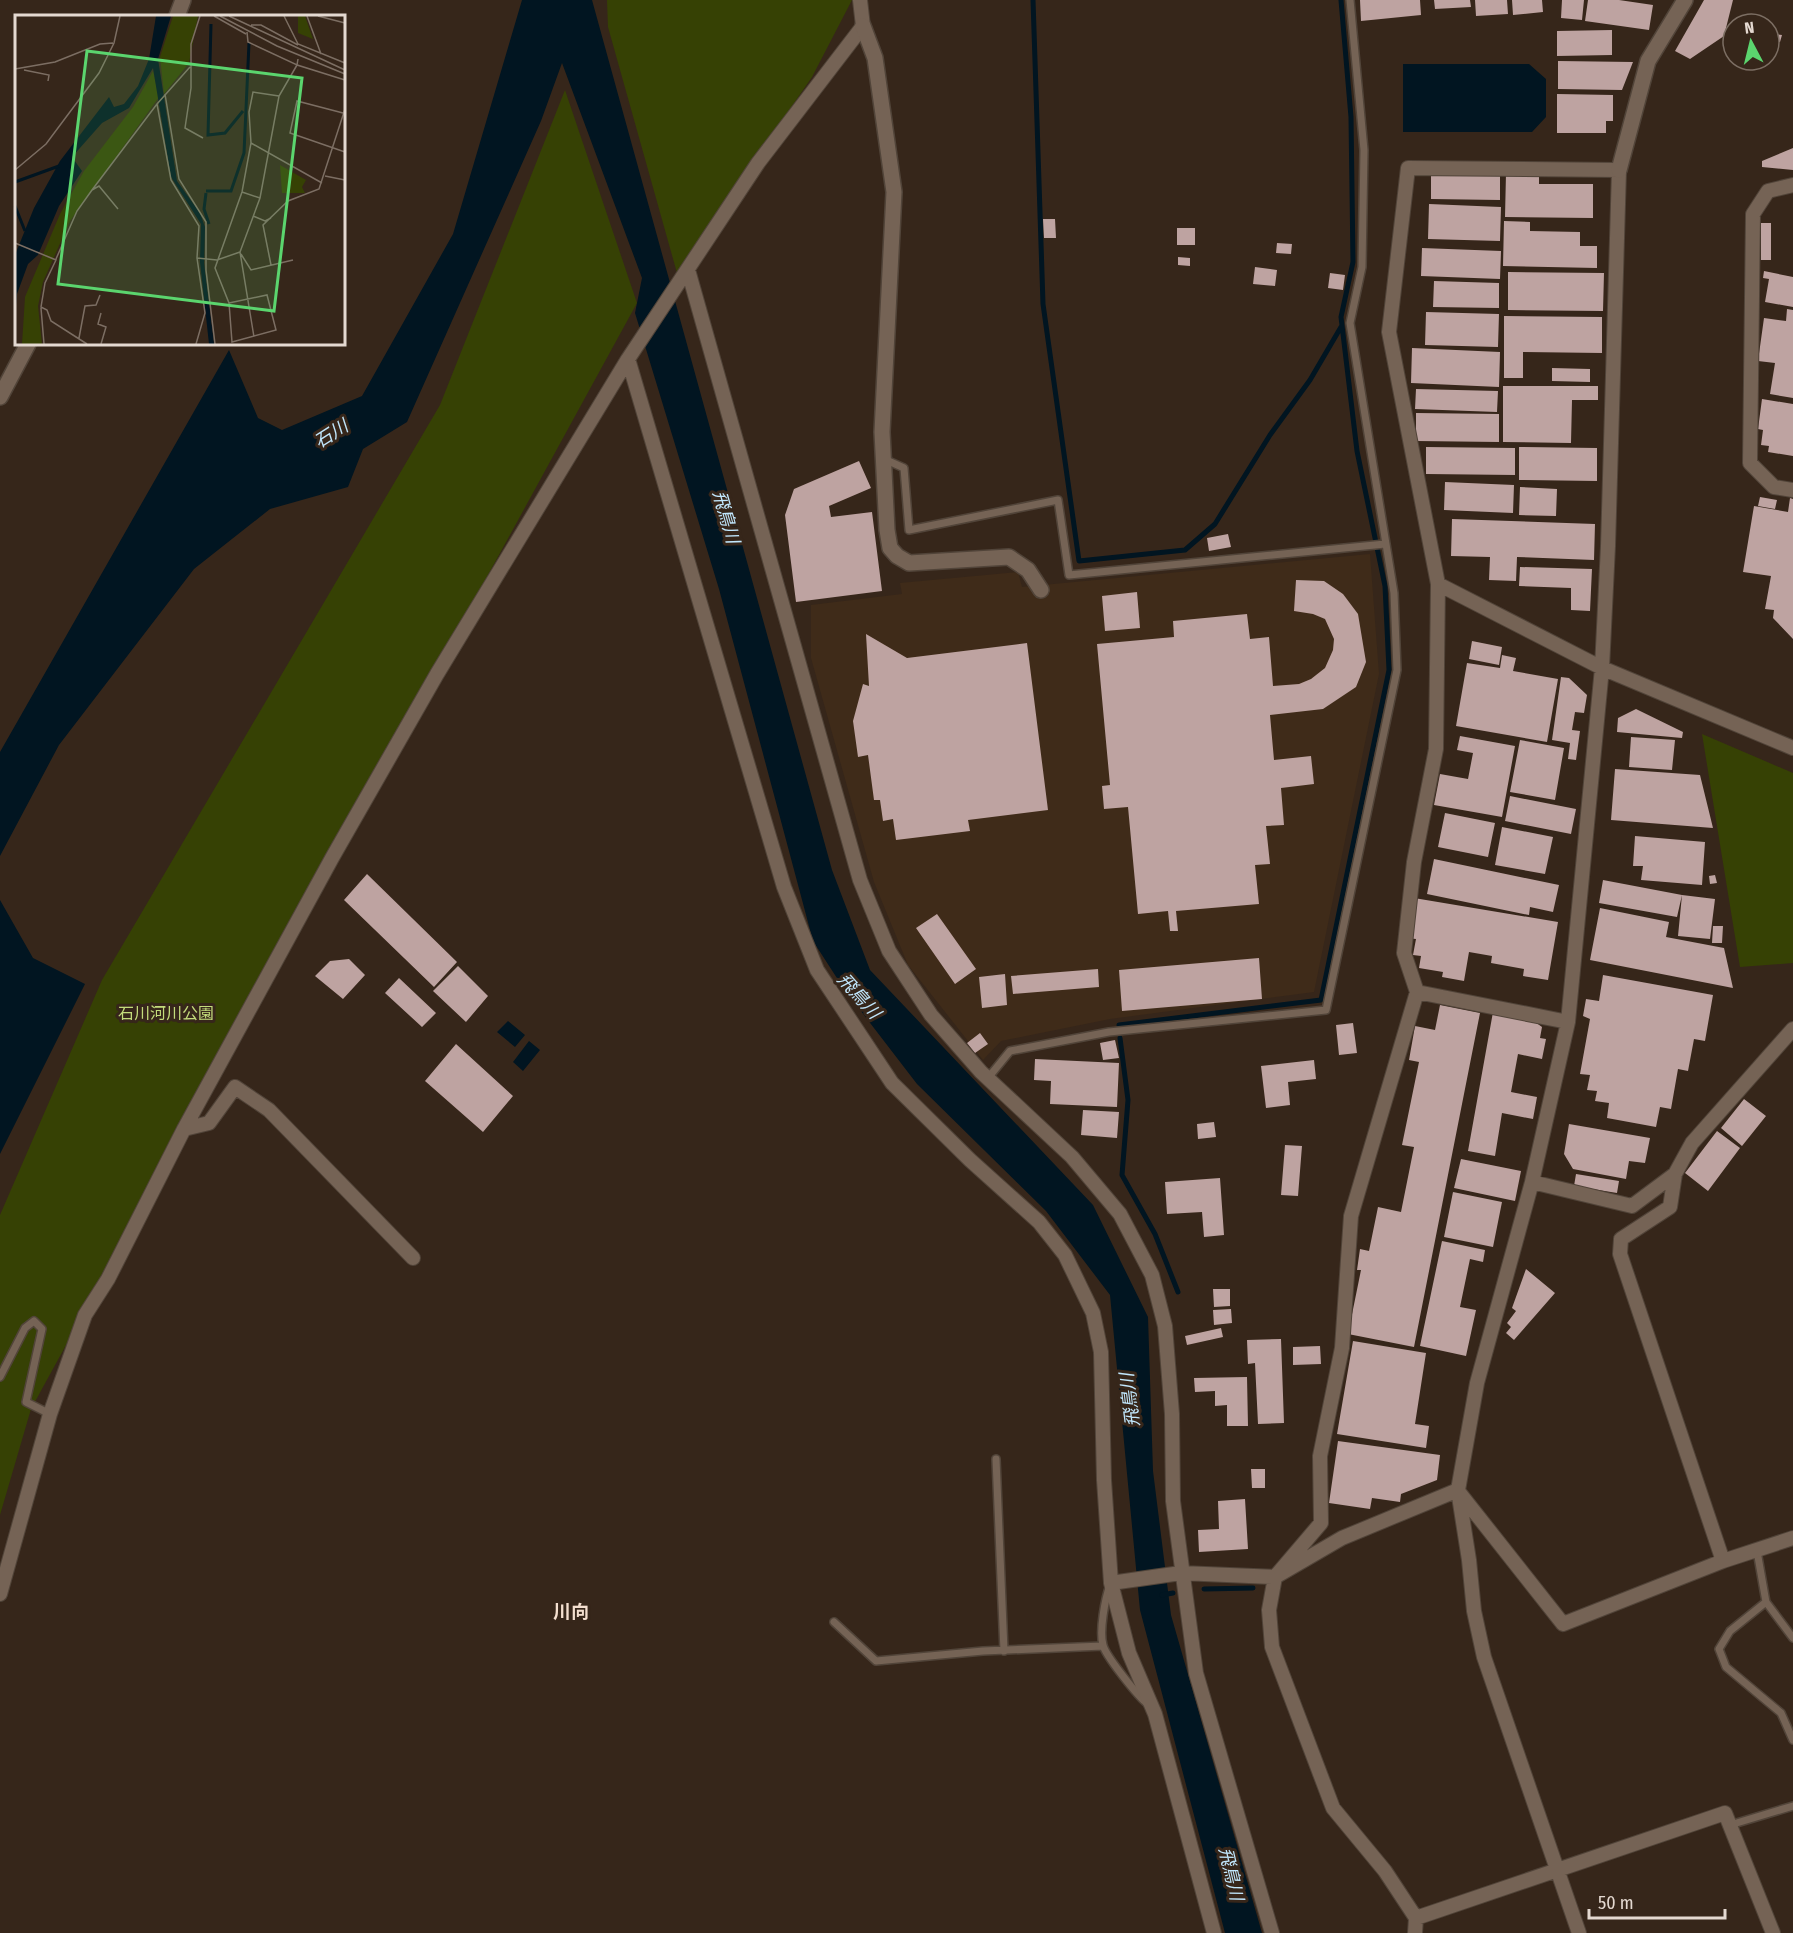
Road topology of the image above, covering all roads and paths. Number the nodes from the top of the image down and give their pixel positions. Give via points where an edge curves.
1 (183, 0) edge
2 (860, 0) edge
3 (1350, 0) edge
4 (1685, 0) edge
5 (177, 15) edge
6 (862, 26) junction
7 (1618, 170) junction
8 (1793, 185) edge
9 (688, 270) junction
10 (27, 345) edge
11 (628, 359) junction
12 (0, 397) edge
13 (884, 459) junction
14 (1793, 490) edge
15 (1385, 544) junction
16 (1438, 584) junction
17 (1041, 590) dead end
18 (1602, 668) junction
19 (1793, 748) edge
20 (1417, 992) junction
21 (1568, 1022) junction
22 (1793, 1029) edge
23 (988, 1078) junction
24 (184, 1129) junction
25 (1675, 1174) junction
26 (1532, 1182) junction
27 (413, 1258) dead end
28 (0, 1377) edge
29 (50, 1414) junction
30 (996, 1459) dead end
31 (1458, 1490) junction
32 (1793, 1538) edge
33 (1757, 1551) junction
34 (1723, 1562) junction
35 (1176, 1573) junction
36 (1275, 1577) junction
37 (1115, 1582) junction
38 (0, 1593) edge
39 (1766, 1602) junction
40 (834, 1622) dead end
41 (1793, 1638) edge
42 (1103, 1646) junction
43 (1004, 1651) junction
44 (1152, 1707) junction
45 (1793, 1740) edge
46 (1793, 1806) edge
47 (1730, 1825) junction
48 (1558, 1870) junction
49 (1416, 1918) junction
50 (1214, 1933) edge
51 (1272, 1933) edge
52 (1415, 1933) edge
53 (1579, 1933) edge
54 (1773, 1933) edge

1 - 5 street
2 - 6 street
3 - 15 lane via 1364,150 1362,267 1350,323
4 - 7 street via 1648,61
6 - 9 street via 758,162
6 - 13 street via 875,58 894,192 882,432
7 - 16 street via 1408,168 1389,332
7 - 18 street
8 - 14 street via 1768,191 1753,214 1750,463 1774,487
9 - 11 street
9 - 23 street via 860,880 889,951 931,1015
10 - 12 street
11 - 24 street via 437,674
11 - 37 street via 784,887 817,970 892,1083 1039,1222 1065,1255 1093,1314 1101,1352 1104,1480
13 - 15 lane via 904,468 909,530 1058,500 1070,575
13 - 17 street via 887,530 890,548 897,556 909,563 1009,557 1028,570
15 - 23 lane via 1394,593 1397,670 1326,1010 1109,1032 1010,1051
16 - 18 street
16 - 20 street via 1436,749 1414,862 1404,952
18 - 19 street
18 - 21 street
20 - 21 street
20 - 36 street via 1351,1216 1342,1348 1320,1456 1320,1523
21 - 26 street
22 - 25 street via 1692,1143
23 - 35 street via 1072,1157 1120,1214 1152,1275 1165,1326 1172,1414
24 - 27 street via 209,1123 235,1087 269,1110
24 - 29 street via 108,1279 85,1315
25 - 26 street via 1632,1206
25 - 34 street via 1670,1207 1621,1239 1620,1254
26 - 31 street via 1477,1383
28 - 29 lane via 25,1328 34,1321 42,1329 26,1402
29 - 38 street
30 - 43 lane
31 - 34 street via 1563,1624
31 - 36 street via 1341,1538
31 - 48 street via 1473,1611 1484,1657
32 - 33 street
33 - 34 street
33 - 39 lane
35 - 36 street
35 - 37 street
35 - 51 street via 1196,1673
36 - 49 street via 1269,1610 1272,1647 1333,1808 1385,1871
37 - 42 lane via 1105,1598
37 - 44 street via 1130,1653
39 - 41 lane
39 - 45 lane via 1730,1631 1719,1649 1726,1668 1781,1713
40 - 43 lane via 876,1661
42 - 43 lane
42 - 44 lane via 1139,1698
44 - 50 street
46 - 47 lane
47 - 48 street via 1725,1813
47 - 54 street
48 - 49 street
48 - 53 street
49 - 52 street

